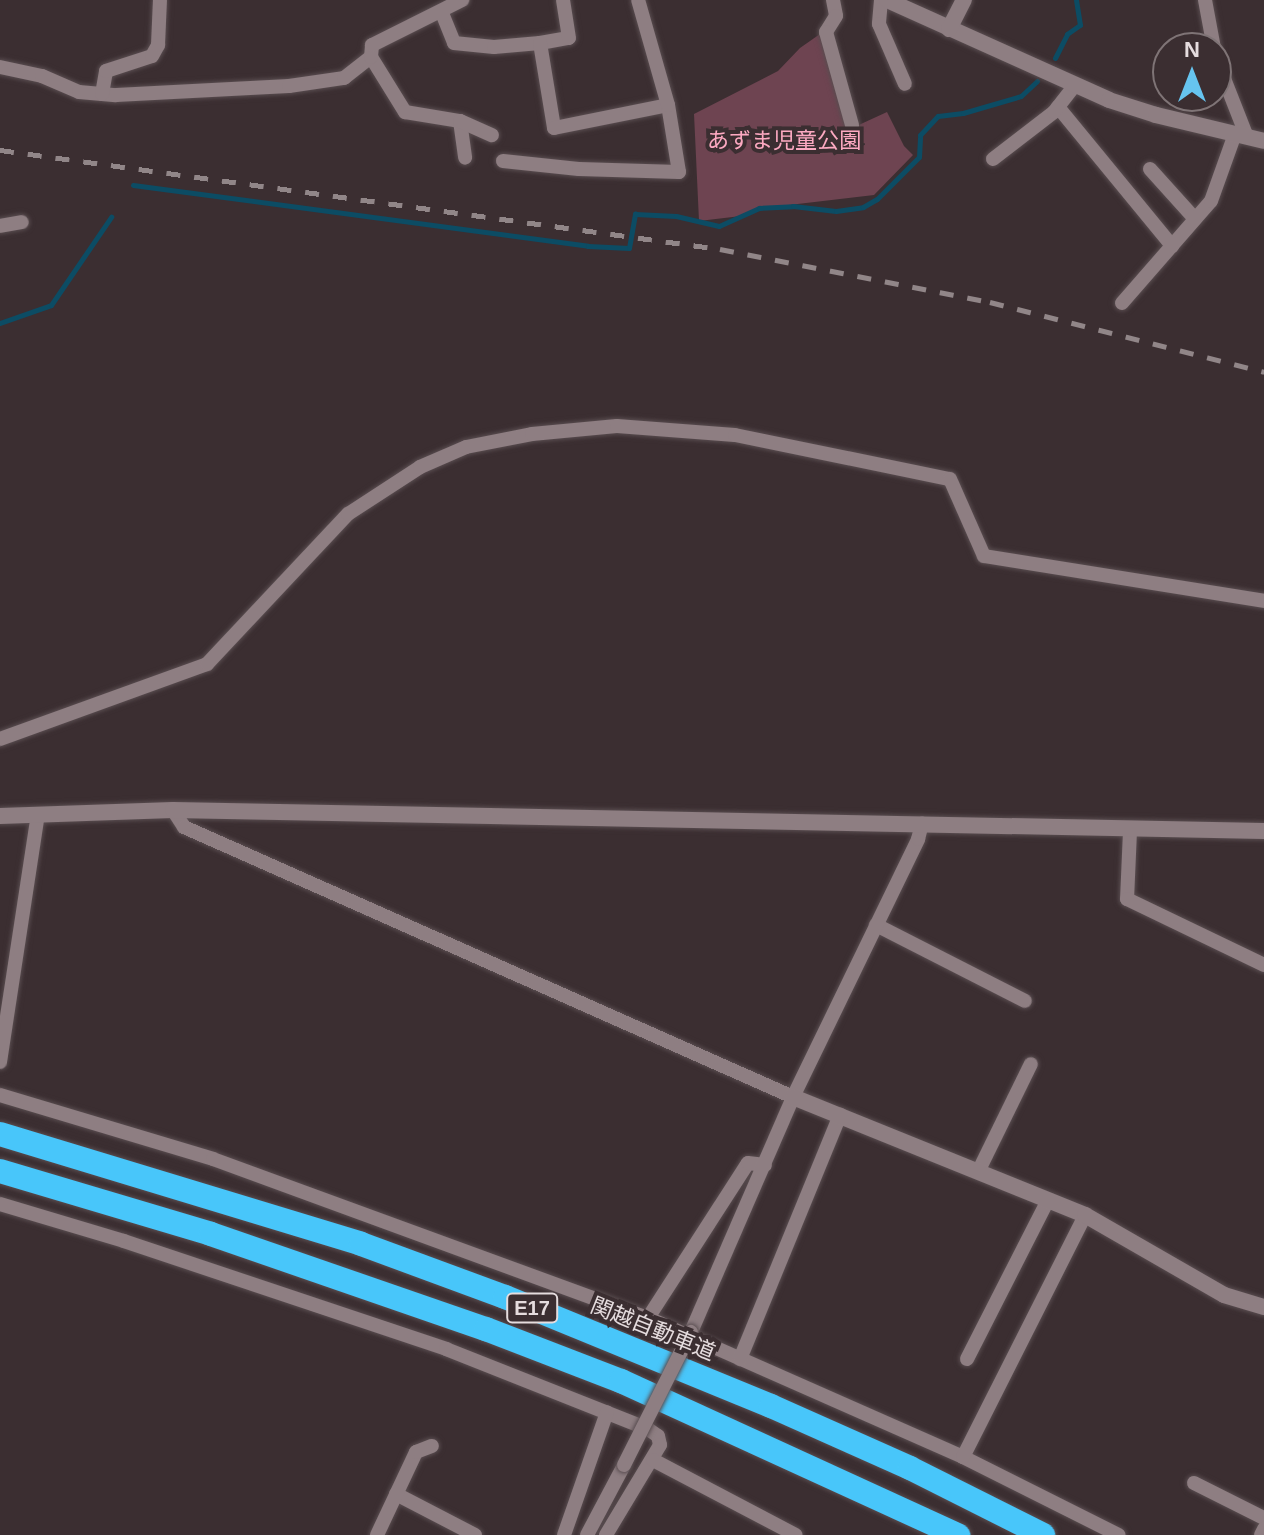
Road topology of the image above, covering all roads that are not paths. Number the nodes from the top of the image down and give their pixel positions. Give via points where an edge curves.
1 (160, 0) edge
2 (462, 0) edge
3 (563, 0) edge
4 (638, 0) edge
5 (833, 0) edge
6 (884, 0) edge
7 (964, 0) edge
8 (1205, 0) edge
9 (442, 13) junction
10 (949, 29) junction
11 (1211, 32) edge
12 (540, 43) junction
13 (371, 57) junction
14 (0, 67) edge
15 (905, 84) dead end
16 (1074, 86) junction
17 (1232, 91) edge
18 (102, 94) junction
19 (668, 105) junction
20 (1058, 107) junction
21 (460, 121) junction
22 (852, 125) dead end
23 (492, 135) dead end
24 (1255, 139) edge
25 (465, 158) dead end
26 (993, 159) dead end
27 (503, 161) dead end
28 (1150, 169) dead end
29 (1195, 219) junction
30 (22, 222) dead end
31 (0, 226) edge
32 (1172, 246) junction
33 (1122, 303) dead end
34 (1264, 601) edge
35 (0, 739) edge
36 (173, 810) junction
37 (38, 815) junction
38 (0, 816) edge
39 (922, 824) junction
40 (1130, 831) junction
41 (1264, 831) edge
42 (876, 925) junction
43 (1264, 965) edge
44 (1025, 1001) dead end
45 (0, 1062) edge
46 (1031, 1064) dead end
47 (0, 1095) edge
48 (793, 1097) junction
49 (840, 1115) junction
50 (0, 1134) edge
51 (765, 1165) junction
52 (0, 1171) edge
53 (978, 1172) junction
54 (1048, 1200) junction
55 (0, 1204) edge
56 (1085, 1215) junction
57 (1264, 1307) edge
58 (648, 1318) junction
59 (740, 1359) junction
60 (967, 1359) dead end
61 (607, 1412) junction
62 (432, 1446) dead end
63 (963, 1457) junction
64 (653, 1460) junction
65 (1194, 1483) dead end
66 (396, 1494) junction
67 (1264, 1518) edge
68 (1264, 1529) edge
69 (377, 1535) edge
70 (475, 1535) edge
71 (564, 1535) edge
72 (587, 1535) edge
73 (606, 1535) edge
74 (796, 1535) edge
75 (958, 1535) edge
76 (1043, 1535) edge
77 (1119, 1535) edge
78 (1261, 1535) edge

1 - 18 street via 158,45 152,56 106,71
2 - 9 street
3 - 12 street via 569,38
4 - 19 street
5 - 22 street via 836,16 826,32
6 - 10 street
6 - 15 street via 879,24
7 - 10 street
8 - 11 street
9 - 12 street via 454,43
9 - 13 street via 372,45
10 - 16 street
12 - 19 street via 554,128
13 - 18 street via 344,78 289,86
13 - 21 street via 405,112
14 - 18 street
16 - 20 street
16 - 24 street via 1156,115
17 - 24 street
19 - 27 street via 679,172
20 - 26 street
20 - 32 street
21 - 23 street
21 - 25 street
24 - 29 street
28 - 29 street
29 - 32 street
30 - 31 street
32 - 33 street
34 - 35 street via 984,556 950,479 735,435 617,426 532,434 466,447 420,467 348,514 207,664
36 - 37 street
36 - 39 street
36 - 48 street via 184,827
37 - 38 street
37 - 45 street
39 - 40 street
39 - 42 street
40 - 41 street
40 - 43 street via 1127,899
42 - 44 street
42 - 48 street
46 - 53 street
47 - 58 street via 213,1159
48 - 49 street
48 - 51 street
49 - 53 street
49 - 59 street
50 - 76 highway, 関越自動車道 / E17 via 361,1244 505,1297 771,1406
51 - 58 street via 748,1163
51 - 72 street, bridge via 691,1332
52 - 75 highway, E17 via 211,1234 486,1329 679,1406
53 - 54 street
54 - 56 street
54 - 60 street
55 - 61 street via 431,1344
56 - 57 street via 1224,1295
56 - 63 street
58 - 59 street
59 - 63 street
61 - 64 street via 658,1436
61 - 71 street
62 - 66 street via 416,1452
63 - 77 street
64 - 73 street
64 - 74 street
65 - 67 street
66 - 69 street
66 - 70 street
68 - 78 street

